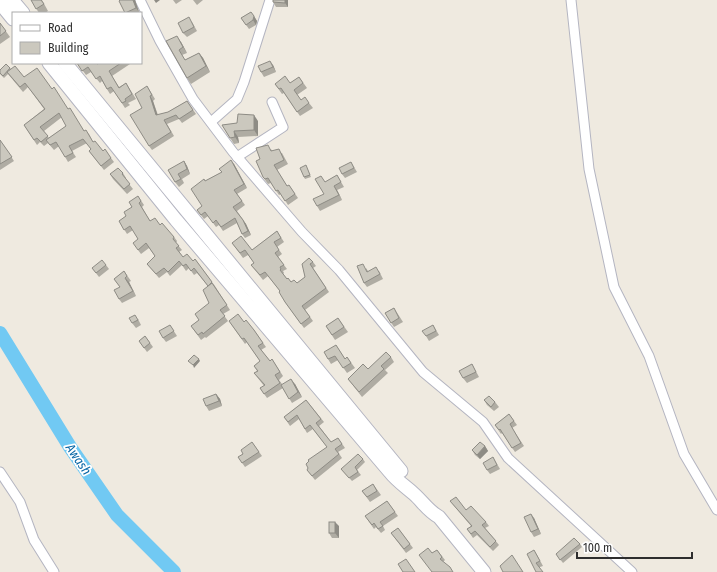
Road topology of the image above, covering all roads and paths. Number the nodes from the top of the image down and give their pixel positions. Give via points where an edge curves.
1 (12, 0) edge
2 (140, 0) edge
3 (270, 0) edge
4 (571, 0) edge
5 (0, 3) edge
6 (22, 12) edge
7 (12, 18) edge
8 (50, 64) edge
9 (66, 64) edge
10 (272, 102) dead end
11 (211, 122) junction
12 (238, 157) junction
13 (0, 472) edge
14 (414, 494) junction
15 (717, 510) edge
16 (54, 572) edge
17 (484, 572) edge
18 (632, 572) edge

1 - 6 main road
2 - 11 street via 193,99
3 - 11 street via 237,99
4 - 15 street via 589,169 614,287 649,356 684,454
5 - 7 main road
8 - 14 main road via 176,220 400,484
9 - 14 main road via 406,478
10 - 12 street via 283,127
11 - 12 street
12 - 18 street via 302,232 339,270 423,372 483,422 508,458
13 - 16 street via 20,502 34,540
14 - 17 main road via 429,512 439,517

